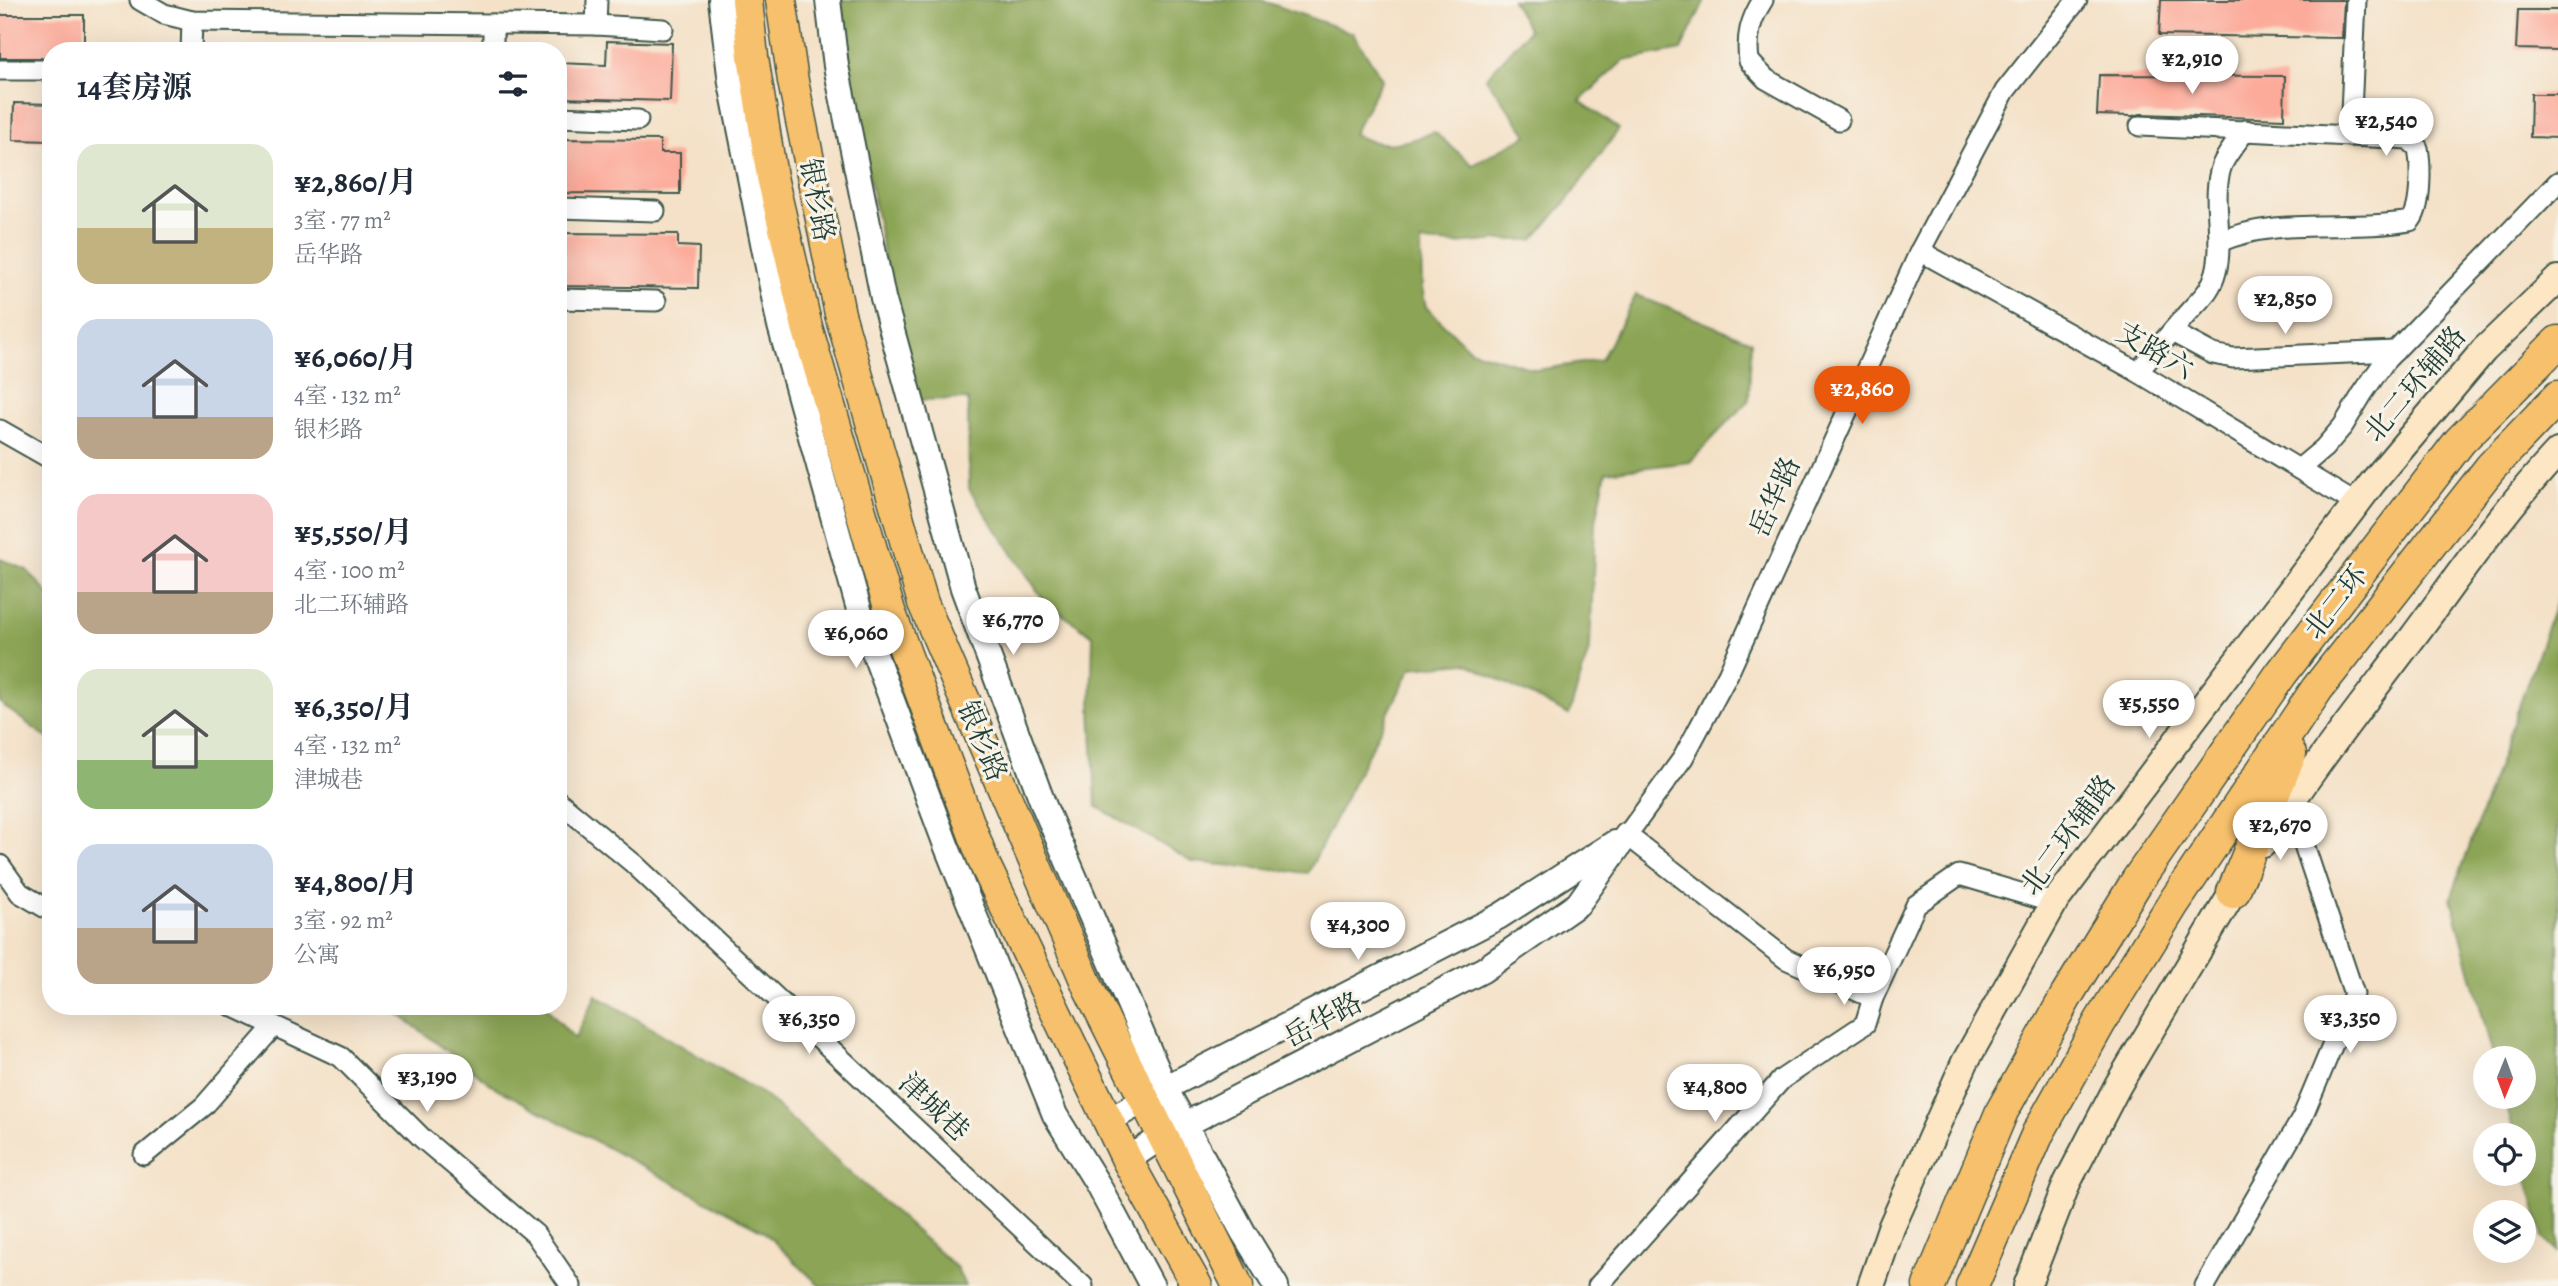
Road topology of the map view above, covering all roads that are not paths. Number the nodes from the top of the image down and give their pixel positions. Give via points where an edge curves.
1 (140, 0) edge
2 (597, 0) edge
3 (721, 0) edge
4 (747, 0) edge
5 (781, 0) edge
6 (828, 0) edge
7 (1763, 0) edge
8 (2077, 0) edge
9 (2356, 0) edge
10 (192, 21) junction
11 (493, 23) junction
12 (596, 25) junction
13 (663, 29) dead end
14 (191, 42) edge
15 (493, 42) edge
16 (0, 70) edge
17 (42, 70) edge
18 (567, 117) edge
19 (638, 120) dead end
20 (1839, 120) dead end
21 (2140, 126) dead end
22 (2246, 130) junction
23 (2350, 136) junction
24 (2558, 182) edge
25 (567, 208) edge
26 (655, 211) dead end
27 (2219, 242) junction
28 (1920, 251) junction
29 (2558, 279) edge
30 (567, 299) edge
31 (656, 301) dead end
32 (2172, 332) junction
33 (2558, 342) edge
34 (2395, 351) junction
35 (2138, 372) junction
36 (2558, 397) edge
37 (0, 430) edge
38 (2558, 452) edge
39 (42, 454) edge
40 (2299, 469) junction
41 (2358, 505) junction
42 (2317, 690) junction
43 (2290, 803) junction
44 (567, 809) edge
45 (1627, 835) junction
46 (0, 865) edge
47 (2233, 892) junction
48 (2054, 903) junction
49 (42, 906) edge
50 (1873, 998) junction
51 (251, 1015) edge
52 (274, 1026) junction
53 (1155, 1094) junction
54 (1108, 1121) junction
55 (1175, 1131) junction
56 (144, 1155) dead end
57 (1127, 1160) junction
58 (571, 1286) edge
59 (1083, 1286) edge
60 (1152, 1286) edge
61 (1197, 1286) edge
62 (1238, 1286) edge
63 (1276, 1286) edge
64 (1598, 1286) edge
65 (1871, 1286) edge
66 (1929, 1286) edge
67 (1972, 1286) edge
68 (2027, 1286) edge
69 (2205, 1286) edge

1 - 10 street via 164,14
2 - 12 street
3 - 60 street via 731,83 779,322 862,620 1055,1115
4 - 54 main road, 银杉路 via 772,177 807,327 890,611 985,865
5 - 53 main road, 银杉路 via 840,314 923,604 1088,988
6 - 53 street, 银杉路 via 836,66 883,298 963,588
7 - 20 street via 1753,15 1747,39 1749,61 1766,79
8 - 28 street, 岳华路 via 2005,91
9 - 23 street
10 - 11 street
10 - 14 street
11 - 12 street
11 - 15 street
12 - 13 street
16 - 17 street
18 - 19 street
21 - 22 street
22 - 23 street
22 - 27 street via 2222,165
23 - 27 street via 2407,139 2418,148 2416,215 2410,221 2271,229
24 - 34 street
25 - 26 street
27 - 32 street via 2211,287
28 - 35 street, 支路六
28 - 45 street, 岳华路 via 1728,674 1683,758
29 - 41 main road, 北二环辅路 via 2484,350
30 - 31 street
32 - 34 street via 2213,354 2233,358
32 - 35 street
33 - 66 highway, 北二环 via 2460,441 2281,674 2137,881 2001,1111
34 - 40 street via 2343,426
35 - 40 street, 支路六
36 - 42 highway, 北二环 via 2491,467
37 - 39 street
38 - 43 main road via 2528,484
40 - 41 street, 支路六
41 - 48 main road, 北二环辅路
42 - 47 highway
42 - 67 highway, 北二环 via 2099,1022 2038,1133
43 - 47 main road
43 - 69 street via 2354,994 2302,1118
44 - 59 street, 津城巷 via 634,864
45 - 50 street via 1786,959
45 - 53 street, 岳华路 via 1500,916
45 - 55 street, 岳华路 via 1578,904 1521,945 1482,970
46 - 49 street via 20,893
47 - 68 main road via 2118,1085 2067,1183
48 - 50 street via 1959,874 1916,905
48 - 65 main road, 北二环辅路 via 1965,1062 1891,1228
50 - 64 street via 1865,1024 1782,1079
51 - 52 street
52 - 56 street via 204,1106
52 - 58 street via 341,1057 423,1139 536,1234
53 - 54 street, 岳华路
53 - 55 main road, 银杉路
54 - 57 main road, 银杉路
55 - 57 street, 岳华路
55 - 62 main road, 银杉路
55 - 63 street, 银杉路
57 - 61 main road, 银杉路

